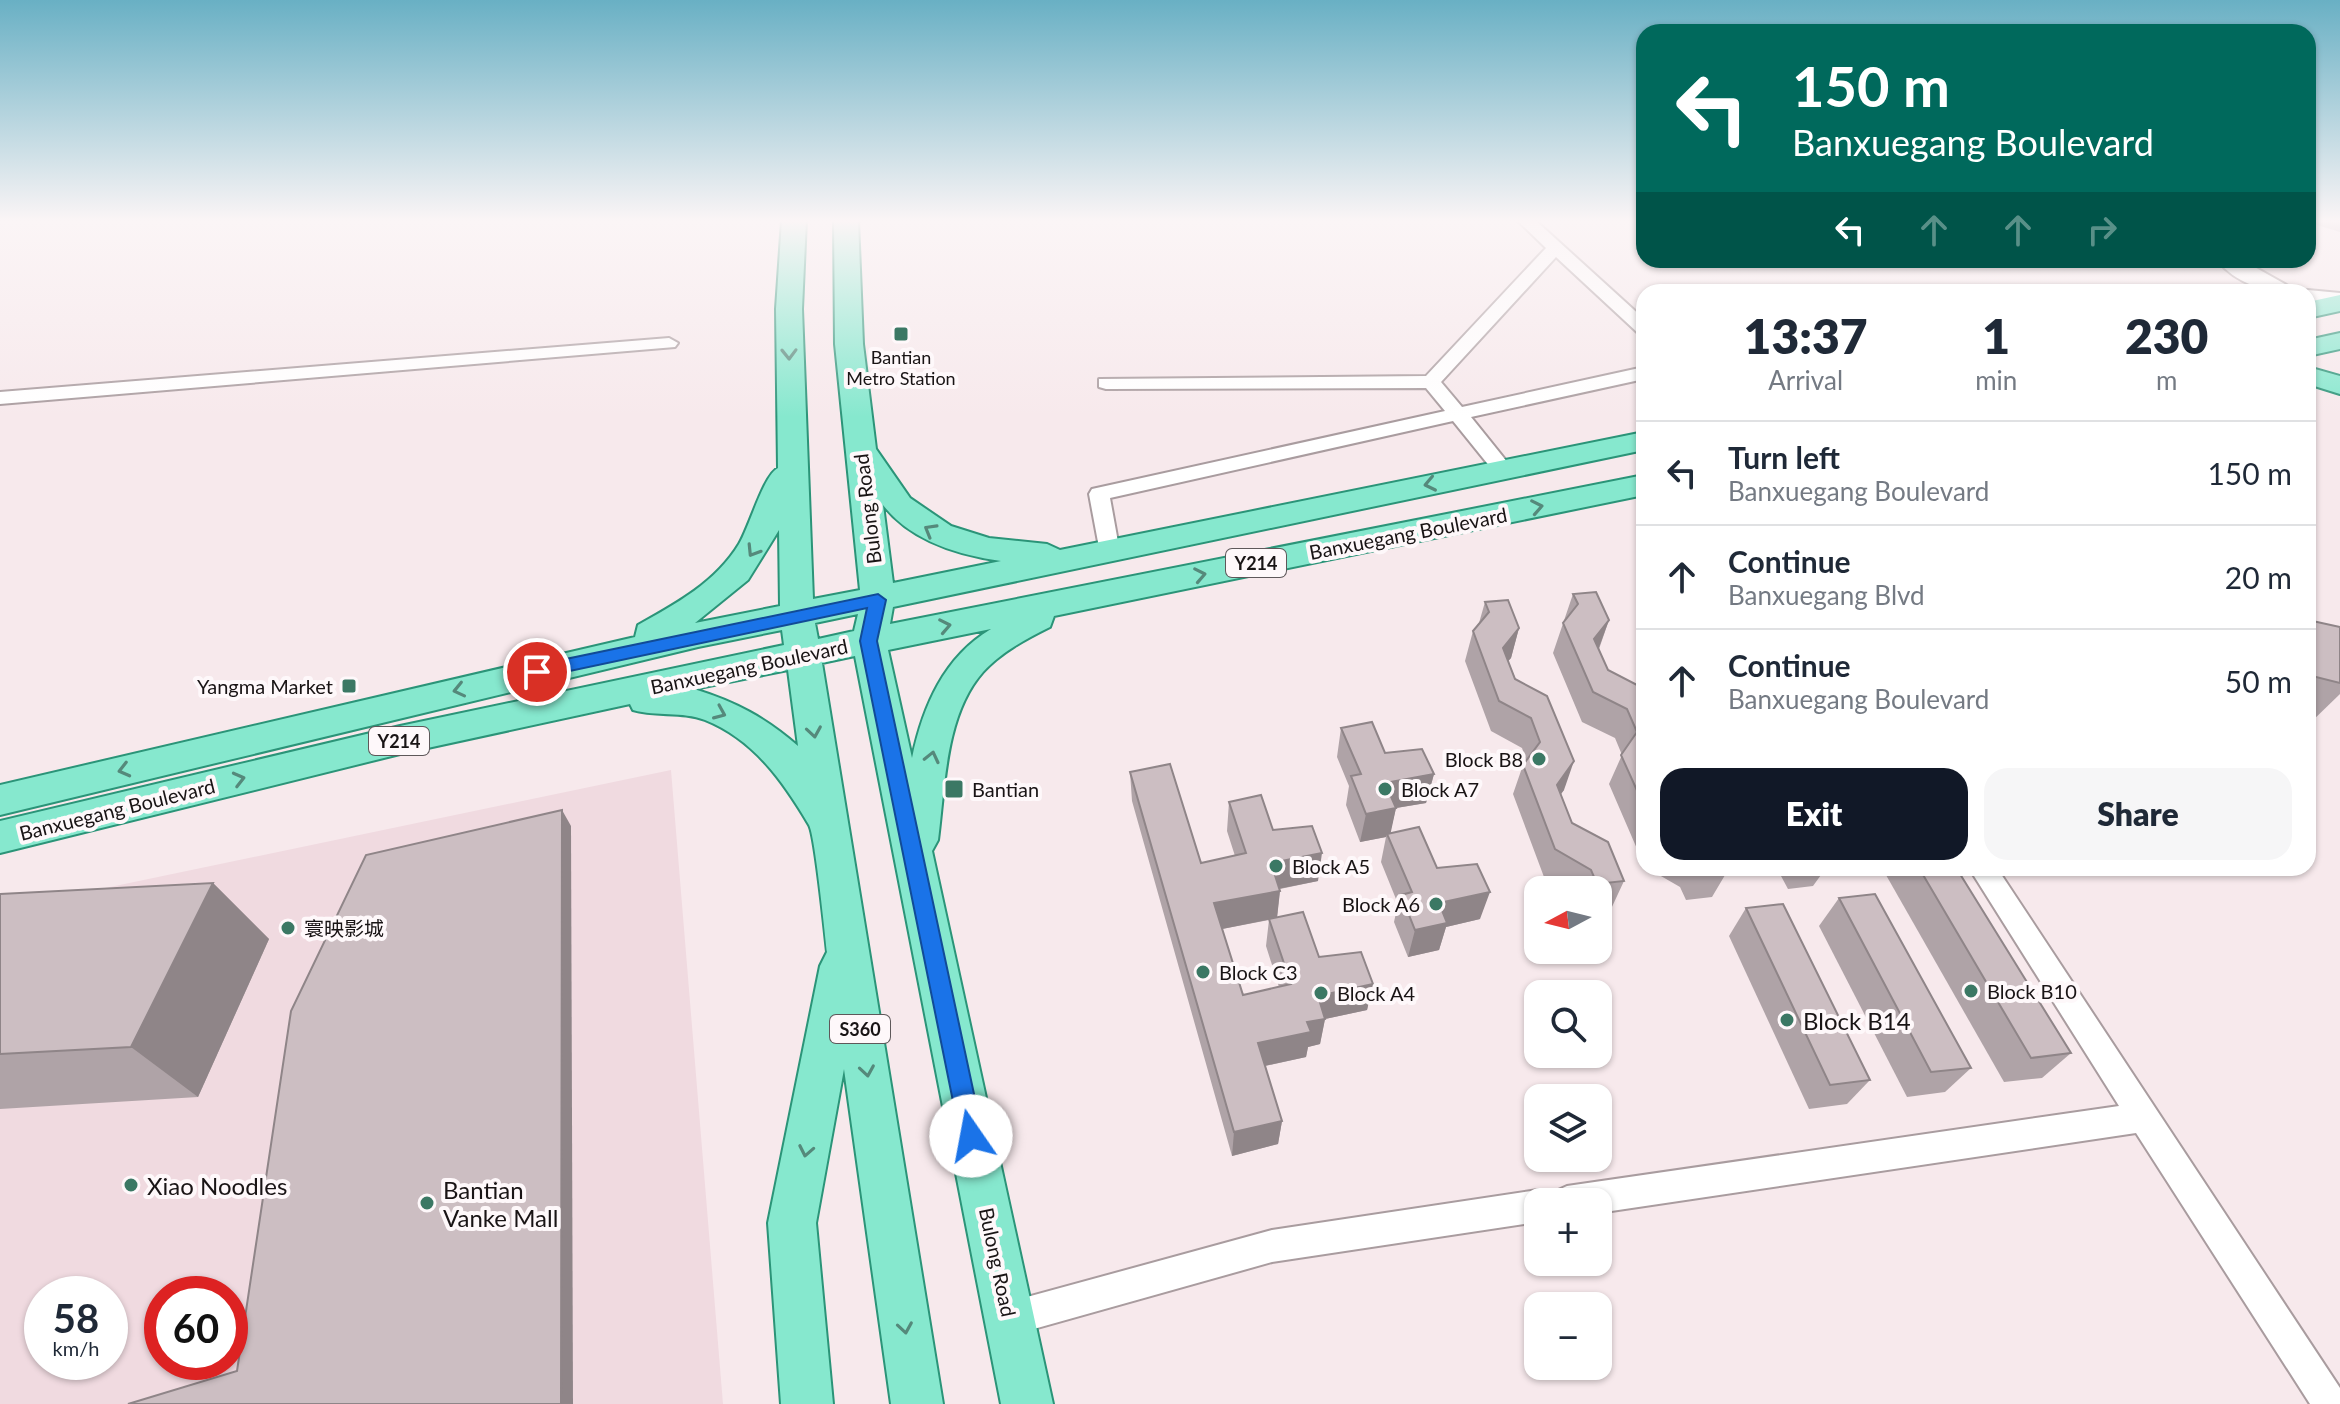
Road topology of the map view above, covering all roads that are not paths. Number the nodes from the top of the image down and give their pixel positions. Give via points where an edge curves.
1 (790, 286) edge
2 (848, 286) edge
3 (1520, 286) edge
4 (1596, 286) edge
5 (2316, 298) edge
6 (2340, 301) edge
7 (2316, 308) edge
8 (1636, 322) edge
9 (2340, 341) edge
10 (669, 343) dead end
11 (2316, 346) edge
12 (1636, 375) edge
13 (2316, 378) edge
14 (1431, 382) junction
15 (1106, 383) dead end
16 (2340, 385) edge
17 (0, 398) edge
18 (1457, 414) junction
19 (858, 439) junction
20 (1636, 443) edge
21 (792, 453) junction
22 (1502, 468) junction
23 (1636, 487) edge
24 (1099, 555) junction
25 (1095, 596) junction
26 (873, 621) junction
27 (799, 635) junction
28 (589, 660) junction
29 (533, 711) junction
30 (0, 800) edge
31 (830, 832) junction
32 (0, 837) edge
33 (914, 861) junction
34 (1987, 876) edge
35 (846, 936) junction
36 (2143, 1117) junction
37 (1612, 1195) edge
38 (1524, 1208) edge
39 (1009, 1319) junction
40 (807, 1404) edge
41 (917, 1404) edge
42 (1027, 1404) edge
43 (2330, 1404) edge

1 -> 21 main road, S360
2 - 19 main road, Bulong Road
3 - 14 street
4 - 8 street
5 - 6 street
6 - 7 main road
9 - 11 main road
10 - 17 street
12 - 18 street
13 - 16 main road
14 - 15 street
14 - 18 street
18 - 22 street
18 - 24 street via 1099,494
24 -> 19 main road via 974,547 935,535 904,513 880,484
19 - 26 main road, Bulong Road
20 - 22 main road, Banxuegang Boulevard / Y214
21 - 27 main road, S360
21 -> 28 main road via 768,524 752,556 729,581 701,606
22 -> 24 main road, Banxuegang Boulevard / Y214
25 -> 23 main road, Banxuegang Boulevard / Y214
24 - 26 main road, Banxuegang Boulevard / Y214
26 -> 25 main road, Banxuegang Boulevard / Y214
33 -> 25 main road via 942,714 964,671 999,638
26 - 27 main road, Banxuegang Boulevard / Y214
26 - 33 main road, Bulong Road
27 - 28 main road, Y214
27 - 29 main road, Banxuegang Boulevard / Y214
27 -> 31 main road, S360
28 -> 30 main road, Banxuegang Boulevard / Y214
29 -> 31 main road via 638,700 688,701 720,711 755,730 789,760
32 -> 29 main road, Banxuegang Boulevard / Y214
31 - 35 main road, S360
33 - 39 main road, Bulong Road
34 - 36 street
35 -> 40 main road via 792,1223
35 -> 41 main road, S360
36 - 37 street
36 - 43 street
38 - 39 street via 1272,1246
39 - 42 main road, Bulong Road

